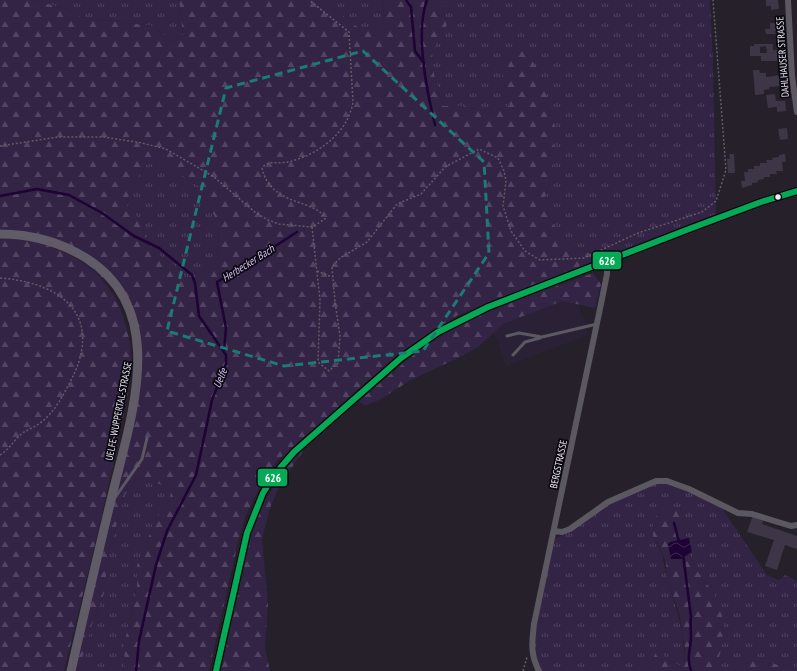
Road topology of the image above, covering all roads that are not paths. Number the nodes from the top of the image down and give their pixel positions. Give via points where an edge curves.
1 (788, 0) edge
2 (797, 112) edge
3 (797, 191) edge
4 (0, 234) edge
5 (607, 261) junction
6 (597, 324) junction
7 (508, 336) dead end
8 (542, 337) junction
9 (513, 355) dead end
10 (147, 438) dead end
11 (110, 505) junction
12 (797, 525) edge
13 (554, 531) junction
14 (71, 671) edge
15 (216, 671) edge
16 (538, 671) edge

1 - 2 street, DAHLHAUSER STRASSE via 792,76
3 - 5 main road via 761,202
4 - 11 main road, UELFE-WUPPERTAL-STRASSE via 32,237 53,242 72,251 105,273 128,305 138,341 138,368
5 - 6 street, BERGSTRASSE via 607,274
5 - 15 main road via 488,307 438,332 378,377 287,460 266,487 251,520
6 - 8 lane
6 - 13 street, BERGSTRASSE
7 - 8 lane via 519,333
8 - 9 lane via 525,342
10 - 11 lane via 142,459
11 - 14 main road, UELFE-WUPPERTAL-STRASSE
12 - 13 street via 791,526 738,512 689,489 667,481 656,481 608,502 570,529
13 - 16 street, BERGSTRASSE via 537,606 531,648

